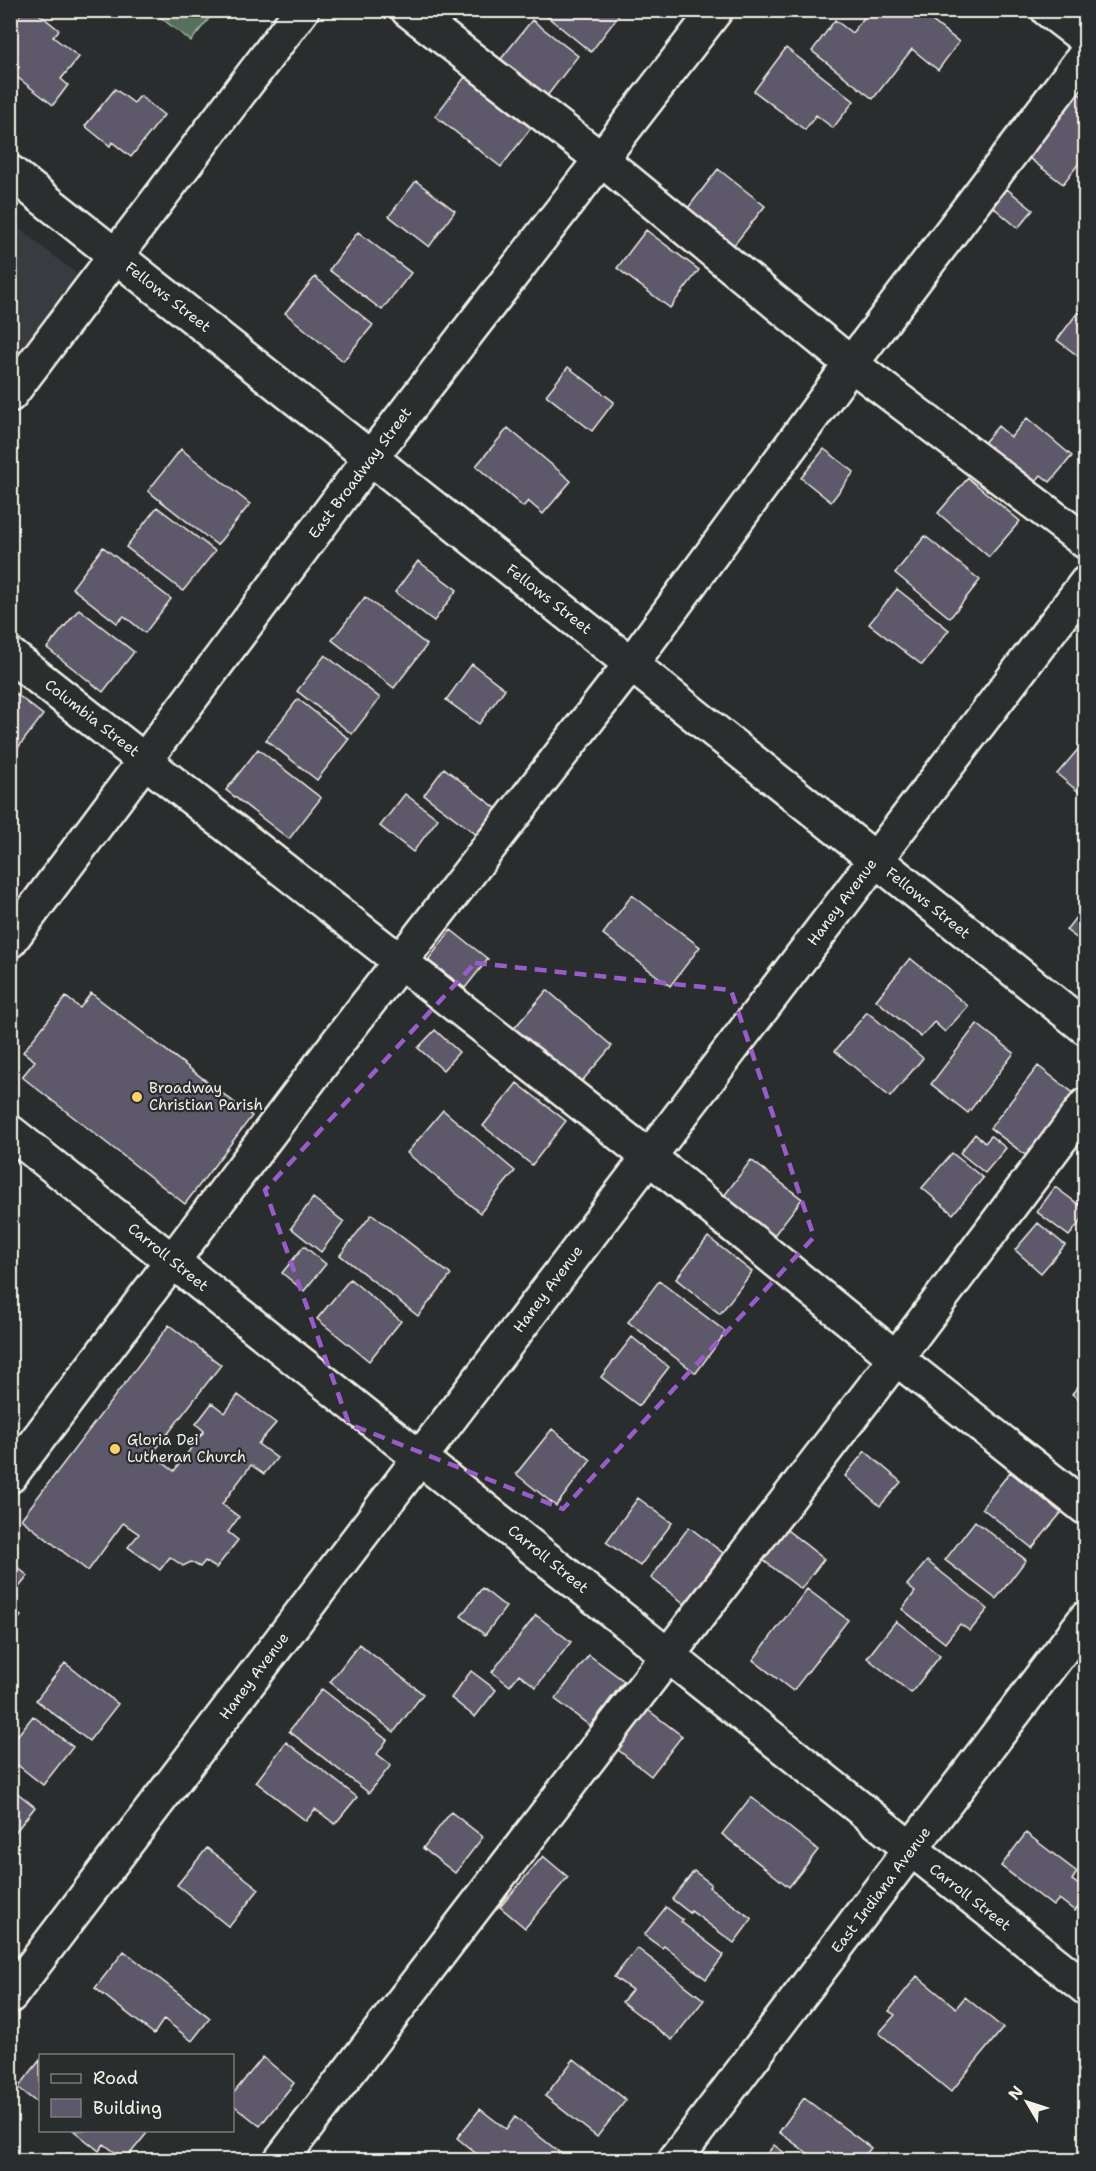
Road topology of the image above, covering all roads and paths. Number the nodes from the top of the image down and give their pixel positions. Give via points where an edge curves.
1 (302, 10) edge
2 (408, 10) edge
3 (716, 10) edge
4 (1048, 10) edge
5 (1086, 39) edge
6 (1086, 54) edge
7 (602, 160) junction
8 (10, 172) edge
9 (117, 256) junction
10 (850, 364) junction
11 (10, 395) edge
12 (371, 458) junction
13 (1086, 542) edge
14 (1086, 583) edge
15 (10, 655) edge
16 (631, 664) junction
17 (146, 760) junction
18 (874, 860) junction
19 (10, 941) edge
20 (400, 962) junction
21 (1086, 1028) edge
22 (1086, 1105) edge
23 (10, 1131) edge
24 (649, 1157) junction
25 (172, 1261) junction
26 (896, 1358) junction
27 (420, 1457) junction
28 (10, 1476) edge
29 (1086, 1508) edge
30 (1086, 1618) edge
31 (667, 1654) junction
32 (911, 1850) junction
33 (1086, 1988) edge
34 (10, 1996) edge
35 (281, 2160) edge
36 (675, 2160) edge

1 - 9 street
2 - 7 street
3 - 7 street, East Broadway Street
4 - 5 street
6 - 10 street
7 - 10 street
7 - 12 street, East Broadway Street
8 - 9 street, Fellows Street
9 - 11 street
9 - 12 street, Fellows Street
10 - 13 street
10 - 16 street
12 - 16 street, Fellows Street
12 - 17 street, East Broadway Street
14 - 18 street, Haney Avenue
15 - 17 street, Columbia Street
16 - 18 street, Fellows Street
16 - 20 street
17 - 19 street, East Broadway Street
17 - 20 street, Columbia Street
18 - 21 street, Fellows Street
18 - 24 street, Haney Avenue
20 - 24 street, Columbia Street
20 - 25 street
22 - 26 street
23 - 25 street, Carroll Street
24 - 26 street, Columbia Street
24 - 27 street, Haney Avenue
25 - 27 street, Carroll Street
25 - 28 street
26 - 29 street, Columbia Street
26 - 31 street
27 - 31 street, Carroll Street
27 - 34 street, Haney Avenue
30 - 32 street, East Indiana Avenue
31 - 32 street, Carroll Street
31 - 35 street
32 - 33 street, Carroll Street
32 - 36 street, East Indiana Avenue

